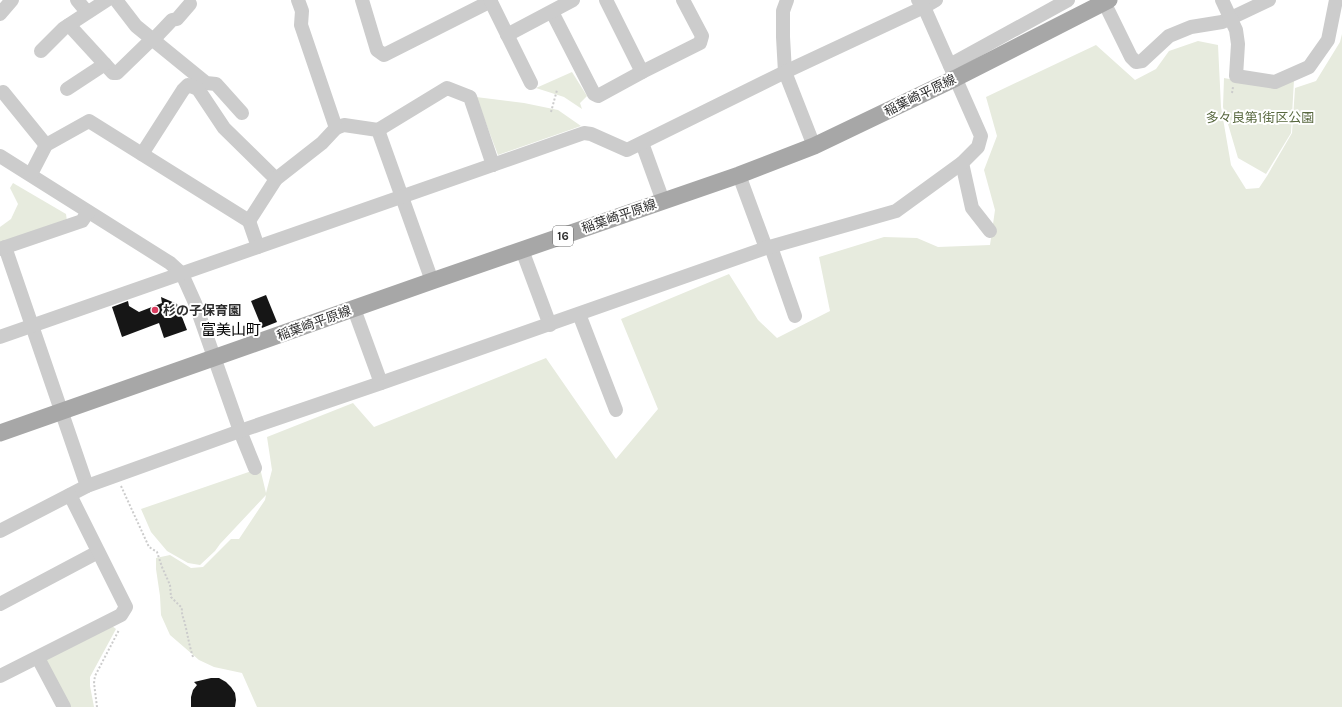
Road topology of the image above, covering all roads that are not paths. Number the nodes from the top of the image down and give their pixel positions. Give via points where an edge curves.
1 (12, 0) edge
2 (77, 0) edge
3 (107, 0) edge
4 (116, 0) edge
5 (298, 0) edge
6 (362, 0) edge
7 (573, 0) edge
8 (606, 0) edge
9 (683, 0) edge
10 (786, 0) edge
11 (1068, 0) edge
12 (1222, 0) edge
13 (1269, 0) edge
14 (1336, 0) edge
15 (491, 1) edge
16 (1105, 1) edge
17 (926, 2) edge
18 (190, 4) dead end
19 (87, 12) junction
20 (552, 12) junction
21 (0, 14) edge
22 (1231, 18) junction
23 (69, 25) junction
24 (507, 34) junction
25 (152, 40) junction
26 (42, 51) dead end
27 (105, 64) junction
28 (953, 71) junction
29 (642, 72) junction
30 (785, 72) junction
31 (531, 83) dead end
32 (67, 89) dead end
33 (3, 92) dead end
34 (242, 113) dead end
35 (336, 128) junction
36 (378, 130) junction
37 (642, 142) junction
38 (46, 145) junction
39 (814, 146) junction
40 (142, 154) junction
41 (0, 156) edge
42 (962, 163) junction
43 (493, 165) junction
44 (31, 174) junction
45 (739, 175) junction
46 (276, 179) junction
47 (402, 197) junction
48 (663, 201) junction
49 (88, 212) junction
50 (249, 221) junction
51 (990, 231) dead end
52 (258, 247) junction
53 (3, 248) edge
54 (769, 248) junction
55 (522, 250) junction
56 (182, 274) junction
57 (432, 281) junction
58 (354, 309) junction
59 (579, 314) junction
60 (796, 316) dead end
61 (32, 325) junction
62 (550, 325) junction
63 (0, 337) edge
64 (215, 358) junction
65 (381, 383) junction
66 (616, 410) dead end
67 (62, 411) junction
68 (240, 431) junction
69 (0, 433) edge
70 (255, 468) dead end
71 (88, 486) junction
72 (70, 495) junction
73 (0, 531) edge
74 (98, 552) junction
75 (0, 604) edge
76 (38, 658) junction
77 (0, 676) edge
78 (64, 707) edge

1 - 21 street
2 - 19 street
3 - 19 street
4 - 25 street via 136,26
5 - 35 street via 302,11 301,25
6 - 15 street via 377,50 384,55
7 - 20 street
8 - 29 street
9 - 29 street via 702,36 700,43
10 - 30 street via 782,37
11 - 28 street
12 - 22 street
13 - 22 street
14 - 22 street via 1328,40 1309,67 1275,82 1236,76 1238,44
15 - 24 street
16 - 22 street via 1136,62 1142,60 1168,36 1191,26 1222,22
16 - 28 main road, 稲葉崎平原線 / 16
17 - 28 street
17 - 30 street
18 - 25 street
19 - 23 street
20 - 24 street
20 - 29 street via 594,94 598,96
23 - 26 street
23 - 27 street
24 - 31 street
25 - 27 street via 117,73 113,73
25 - 34 street via 206,83 216,84
27 - 32 street
28 - 39 main road, 稲葉崎平原線 / 16
28 - 42 street via 980,136 978,147
30 - 37 street
30 - 39 street
33 - 38 street
35 - 36 street via 344,125
35 - 46 street via 322,143
36 - 43 street via 447,88 470,97
36 - 47 street
37 - 43 street via 627,150 584,133
37 - 48 street
38 - 40 street via 89,121
38 - 44 street
39 - 45 main road, 稲葉崎平原線 / 16
40 - 46 street via 188,85 198,89 224,128
40 - 50 street
41 - 44 street
42 - 51 street via 972,208
42 - 54 street via 896,211
43 - 47 street
44 - 49 street
45 - 48 main road, 稲葉崎平原線 / 16
45 - 54 street
46 - 50 street
47 - 52 street
47 - 57 street
48 - 55 main road, 稲葉崎平原線 / 16
49 - 53 street via 82,221
49 - 56 street
50 - 52 street
52 - 56 street
53 - 61 street
54 - 59 street
54 - 60 street
55 - 57 main road, 稲葉崎平原線 / 16
55 - 62 street
56 - 61 street
56 - 64 street
57 - 58 main road, 稲葉崎平原線 / 16
58 - 64 main road, 稲葉崎平原線 / 16
58 - 65 street
59 - 62 street
59 - 66 street
61 - 63 street
61 - 67 street
62 - 65 street
64 - 67 main road, 稲葉崎平原線 / 16
64 - 68 street
65 - 68 street
67 - 69 main road, 稲葉崎平原線 / 16
67 - 71 street
68 - 70 street
68 - 71 street
71 - 72 street
72 - 73 street
72 - 74 street
74 - 75 street
74 - 76 street via 126,607 121,615
76 - 77 street
76 - 78 street

